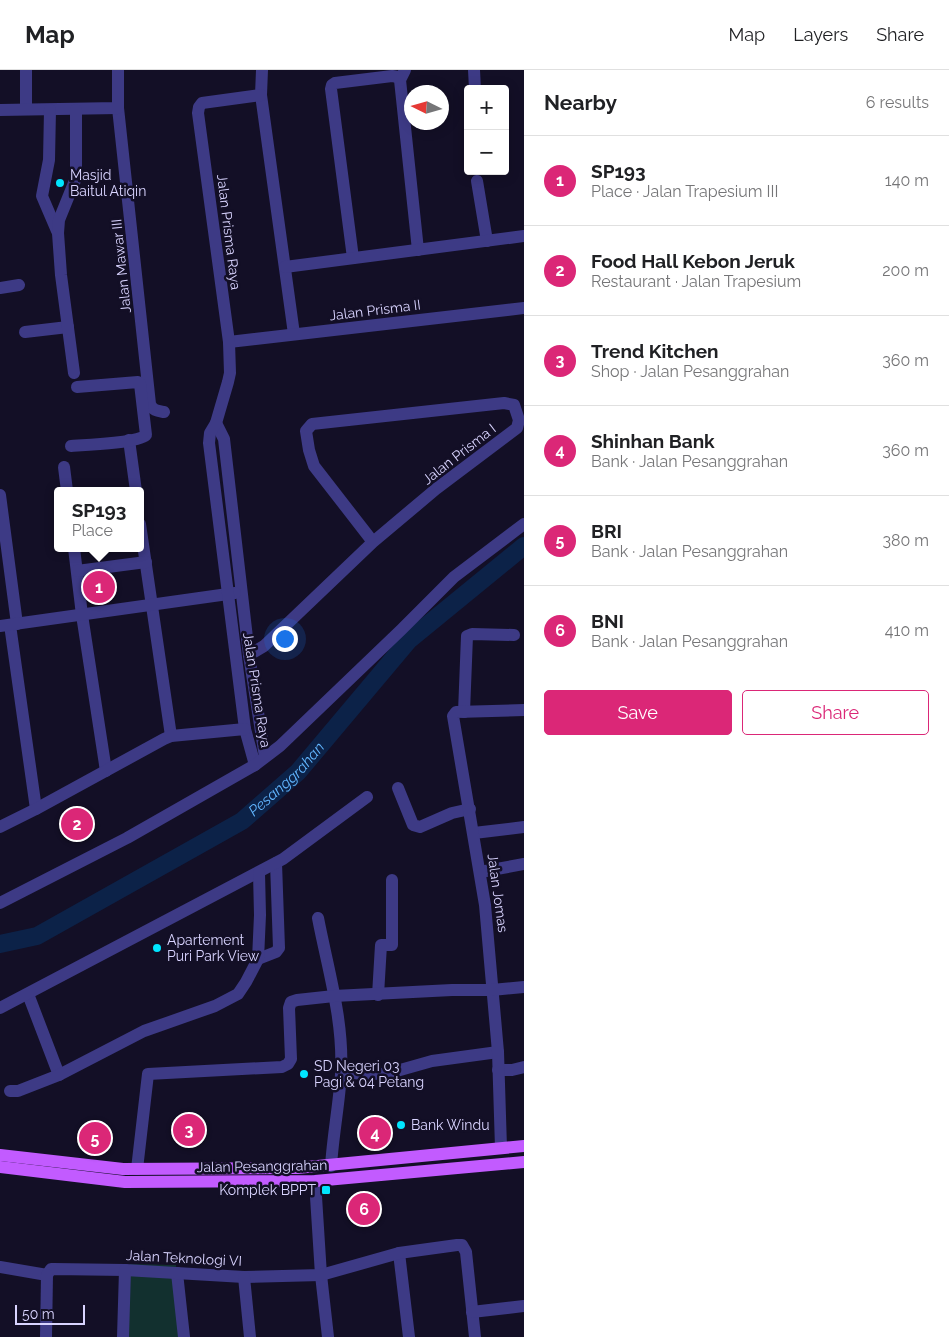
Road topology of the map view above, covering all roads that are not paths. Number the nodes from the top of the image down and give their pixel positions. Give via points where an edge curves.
1 (26, 70) edge
2 (118, 70) edge
3 (262, 70) edge
4 (474, 70) edge
5 (403, 75) edge
6 (475, 85) edge
7 (261, 95) junction
8 (118, 108) junction
9 (26, 109) junction
10 (0, 110) edge
11 (50, 110) junction
12 (76, 110) junction
13 (477, 181) dead end
14 (58, 233) junction
15 (524, 236) edge
16 (487, 241) junction
17 (418, 250) junction
18 (353, 258) junction
19 (285, 267) junction
20 (19, 286) dead end
21 (0, 288) edge
22 (524, 308) edge
23 (68, 328) junction
24 (25, 332) dead end
25 (294, 334) junction
26 (229, 342) junction
27 (74, 373) dead end
28 (77, 387) dead end
29 (164, 412) dead end
30 (216, 423) junction
31 (129, 440) junction
32 (71, 446) dead end
33 (64, 467) dead end
34 (66, 487) edge
35 (135, 487) edge
36 (0, 496) edge
37 (524, 524) edge
38 (373, 542) junction
39 (144, 549) edge
40 (75, 552) edge
41 (146, 562) junction
42 (77, 571) junction
43 (241, 592) junction
44 (228, 595) junction
45 (152, 604) junction
46 (82, 614) junction
47 (9, 625) edge
48 (514, 635) dead end
49 (249, 655) junction
50 (524, 710) edge
51 (464, 712) junction
52 (245, 729) junction
53 (171, 736) junction
54 (265, 757) junction
55 (255, 766) junction
56 (106, 771) junction
57 (398, 788) dead end
58 (367, 797) dead end
59 (36, 809) junction
60 (470, 809) junction
61 (0, 827) edge
62 (524, 827) edge
63 (474, 833) junction
64 (276, 863) junction
65 (524, 864) edge
66 (480, 872) junction
67 (259, 873) junction
68 (392, 880) dead end
69 (0, 903) edge
70 (318, 918) dead end
71 (258, 959) junction
72 (524, 987) edge
73 (492, 990) junction
74 (28, 994) junction
75 (378, 995) junction
76 (334, 996) junction
77 (0, 1008) edge
78 (498, 1052) junction
79 (524, 1067) edge
80 (498, 1070) junction
81 (341, 1074) junction
82 (59, 1076) junction
83 (10, 1091) dead end
84 (524, 1146) edge
85 (501, 1148) junction
86 (0, 1155) edge
87 (524, 1162) edge
88 (331, 1166) junction
89 (0, 1167) edge
90 (137, 1169) junction
91 (189, 1169) junction
92 (316, 1181) junction
93 (182, 1182) junction
94 (196, 1182) junction
95 (398, 1253) junction
96 (0, 1267) edge
97 (125, 1270) junction
98 (177, 1273) junction
99 (47, 1275) junction
100 (321, 1275) junction
101 (244, 1277) junction
102 (524, 1306) edge
103 (472, 1312) junction
104 (46, 1337) edge
105 (123, 1337) edge
106 (184, 1337) edge
107 (250, 1337) edge
108 (328, 1337) edge
109 (409, 1337) edge
110 (475, 1337) edge

1 - 9 street
2 - 8 street
3 - 7 street
4 - 6 street
5 - 17 street
5 - 18 street via 332,85
7 - 19 street
7 - 26 street, Jalan Prisma Raya via 202,103 199,107
8 - 12 street
8 - 29 street, Jalan Mawar III via 150,404
9 - 10 street
9 - 11 street
11 - 12 street
11 - 14 street via 49,160 42,196
12 - 14 street via 77,172 59,220
13 - 16 street
14 - 23 street
15 - 16 street
16 - 17 street
17 - 18 street
18 - 19 street
19 - 25 street
20 - 21 street
22 - 25 street, Jalan Prisma II
23 - 24 street
23 - 27 street
25 - 26 street, Jalan Prisma II
26 - 30 street, Jalan Prisma Raya via 230,373
28 - 31 street via 135,381 140,384 146,435
30 - 43 street, Jalan Prisma Raya via 224,439
30 - 44 street, Jalan Prisma Raya via 209,443
31 - 32 street
31 - 35 street
33 - 34 street
36 - 47 street
37 - 54 street via 454,576
38 - 38 street, Jalan Prisma I via 314,466 306,432 312,424 504,403 514,406 519,420 516,428
38 - 49 street, Jalan Prisma I via 264,646
39 - 41 street
40 - 42 street
41 - 42 street
41 - 45 street
42 - 46 street
43 - 44 street
43 - 49 street, Jalan Prisma Raya
44 - 45 street
44 - 52 street, Jalan Prisma Raya
45 - 46 street
45 - 53 street
46 - 47 street
46 - 56 street
47 - 59 street
48 - 51 street via 468,636
49 - 54 street, Jalan Prisma Raya
50 - 51 street
51 - 60 street, Jalan Jomas via 456,712 453,716
52 - 53 street
52 - 55 street, Jalan Prisma Raya
53 - 56 street
54 - 55 street
55 - 69 street, Jalan Prisma Raya via 127,838
56 - 59 street
57 - 60 street via 415,826
58 - 64 street
59 - 61 street
60 - 63 street, Jalan Jomas
62 - 63 street
63 - 66 street, Jalan Jomas
64 - 67 street
64 - 71 street via 278,948 276,952
65 - 66 street
66 - 73 street, Jalan Jomas
67 - 71 street
67 - 74 street
68 - 75 street via 392,945 381,945
70 - 76 street
71 - 82 street via 238,994 215,1006 144,1031
72 - 73 street
73 - 75 street
73 - 78 street, Jalan Jomas
74 - 77 street
74 - 82 street
75 - 76 street
76 - 81 street
76 - 90 street via 291,1002 291,1059 282,1067 148,1074
78 - 80 street, Jalan Jomas
78 - 81 street via 432,1061 386,1074
79 - 80 street
80 - 85 street, Jalan Jomas
81 - 88 street
82 - 83 street
84 - 85 main road, Jalan Pesanggrahan
85 - 88 main road, Jalan Pesanggrahan
86 - 90 main road, Jalan Pesanggrahan
87 - 92 main road, Jalan Pesanggrahan
88 - 91 main road, Jalan Pesanggrahan
89 - 93 main road, Jalan Pesanggrahan via 126,1182
90 - 91 main road, Jalan Pesanggrahan
91 - 93 main road
91 - 94 main road
92 - 94 main road, Jalan Pesanggrahan
92 - 100 street
93 - 94 main road, Jalan Pesanggrahan
95 - 100 street, Jalan Teknologi VI
95 - 103 street, Jalan Teknologi VI via 461,1245 466,1252
95 - 109 street
96 - 99 street
97 - 98 street, Jalan Teknologi VI
97 - 99 street, Jalan Teknologi VI via 51,1269
97 - 105 street
98 - 101 street, Jalan Teknologi VI
98 - 106 street
99 - 104 street
100 - 101 street, Jalan Teknologi VI
100 - 108 street
101 - 107 street
102 - 103 street
103 - 110 street

